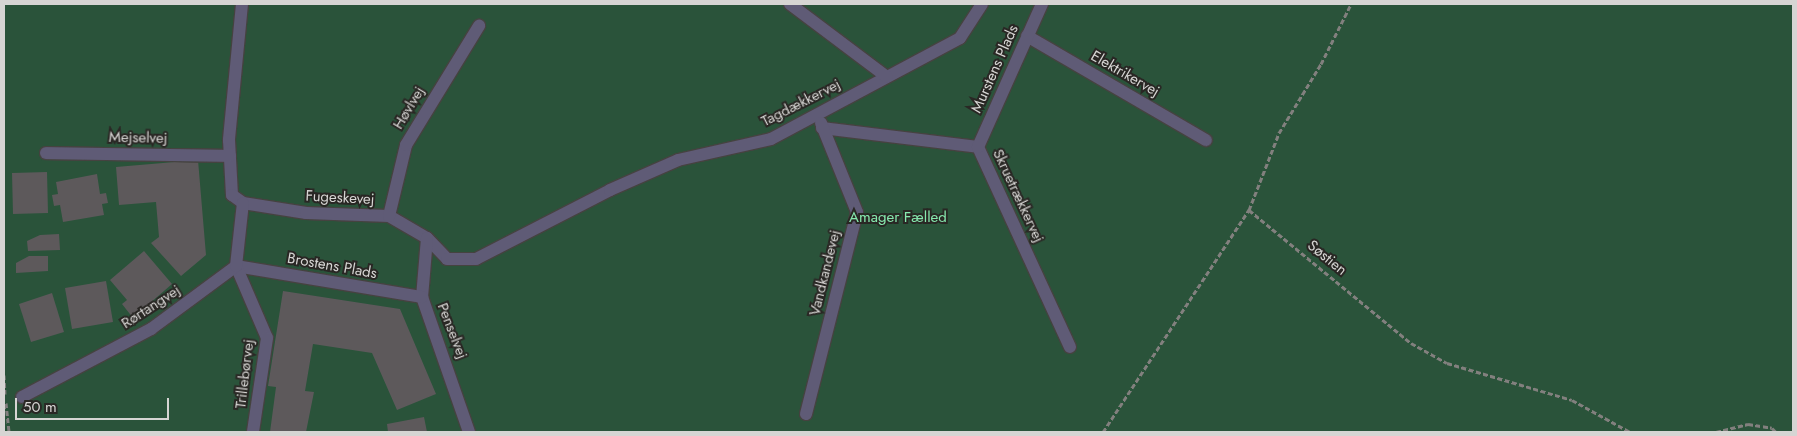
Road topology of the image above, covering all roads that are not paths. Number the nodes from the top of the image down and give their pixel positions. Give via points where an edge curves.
1 (242, 4) edge
2 (790, 4) edge
3 (982, 4) edge
4 (1042, 4) edge
5 (479, 26) dead end
6 (1028, 36) junction
7 (887, 77) junction
8 (817, 114) junction
9 (822, 128) junction
10 (1206, 140) dead end
11 (978, 147) junction
12 (46, 153) dead end
13 (230, 156) junction
14 (610, 190) joint
15 (243, 203) junction
16 (389, 216) junction
17 (427, 238) junction
18 (236, 266) junction
19 (422, 297) junction
20 (1070, 347) dead end
21 (22, 397) dead end
22 (806, 414) dead end
23 (253, 432) edge
24 (470, 432) edge

1 - 13 street
2 - 7 street
3 - 7 street, Tagdækkervej via 960,38
4 - 6 street, Murstens Plads
5 - 16 street, Høvlvej via 406,145
6 - 10 street, Elektrikervej
6 - 11 street, Murstens Plads
7 - 8 street, Tagdækkervej
8 - 9 street, Vandkandevej
8 - 14 street, Tagdækkervej via 771,139 678,160
9 - 11 street, Skruetrækkervej
9 - 22 street, Vandkandevej via 857,212
11 - 20 street, Skruetrækkervej
12 - 13 street, Mejselvej
13 - 15 street via 232,195
14 - 17 street, Fugeskevej via 476,259 447,259
15 - 16 street, Fugeskevej via 306,213
15 - 18 street
16 - 17 street, Fugeskevej
17 - 19 street, Penselvej
18 - 19 street, Brostens Plads
18 - 21 street, Rørtangvej via 151,329
18 - 23 street, Trillebørvej via 268,338
19 - 24 street, Penselvej

